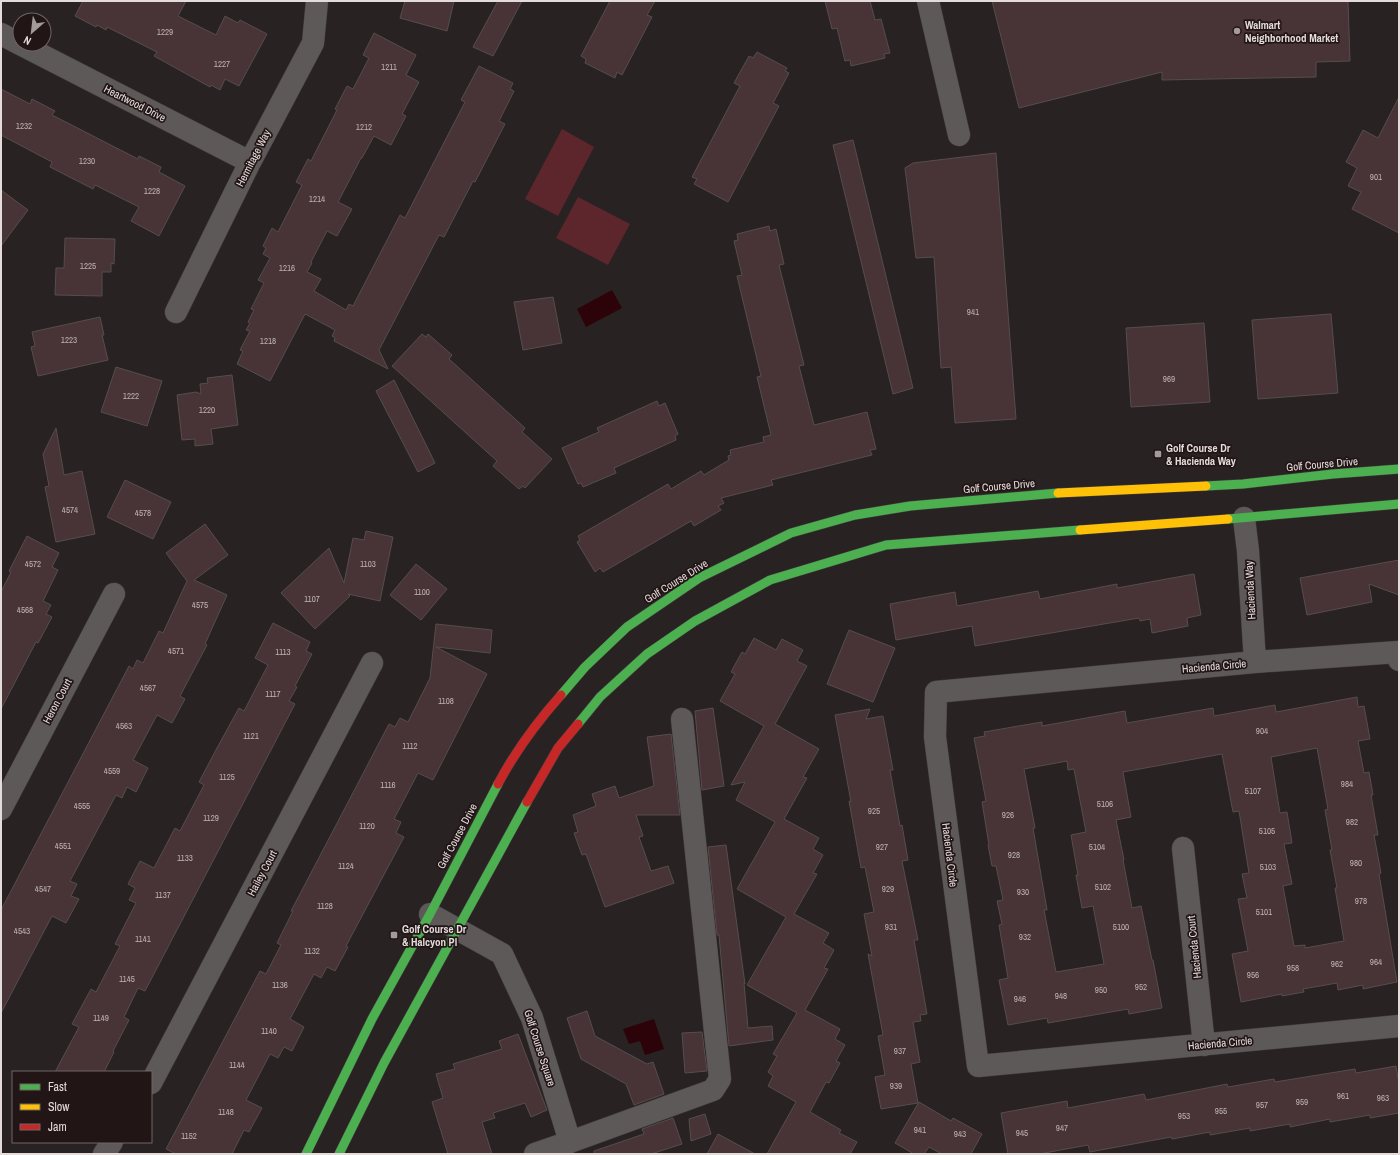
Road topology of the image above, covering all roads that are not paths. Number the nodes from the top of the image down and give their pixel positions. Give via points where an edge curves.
1 (316, 1) edge
2 (928, 1) edge
3 (1, 34) edge
4 (12, 40) edge
5 (36, 52) edge
6 (959, 135) dead end
7 (250, 162) junction
8 (176, 312) dead end
9 (1399, 469) edge
10 (1399, 504) edge
11 (1244, 518) junction
12 (114, 594) dead end
13 (1399, 660) edge
14 (1255, 662) junction
15 (372, 663) dead end
16 (682, 719) dead end
17 (1, 809) edge
18 (1184, 848) dead end
19 (430, 914) junction
20 (458, 929) junction
21 (1399, 1026) edge
22 (1204, 1045) junction
23 (152, 1081) edge
24 (570, 1142) junction
25 (111, 1143) edge
26 (104, 1154) edge
27 (306, 1154) edge
28 (339, 1154) edge
29 (535, 1154) edge

1 - 7 street, Hermitage Way via 313,43
2 - 6 street
3 - 4 street, Heartwood Drive
5 - 7 street, Heartwood Drive
7 - 8 street, Hermitage Way
9 - 19 street, Golf Course Drive via 1243,484 1074,492 910,506 855,515 791,533 699,578 627,627 585,666 547,711 508,766
10 - 11 street
11 - 14 street, Hacienda Way
11 - 20 street via 886,545 770,580 695,621 653,650 600,696 558,748
12 - 17 street, Heron Court
13 - 14 street, Hacienda Circle via 1398,652
14 - 22 street, Hacienda Circle via 936,692 935,737 978,1066
15 - 23 street, Hailey Court
16 - 24 street via 720,1079 713,1090
18 - 22 street, Hacienda Court
19 - 20 street, Golf Course Square
19 - 27 street, Golf Course Drive via 372,1019
20 - 24 street, Golf Course Square via 502,954 532,1018
20 - 28 street via 384,1064
21 - 22 street, Hacienda Circle
24 - 29 street
25 - 26 street

